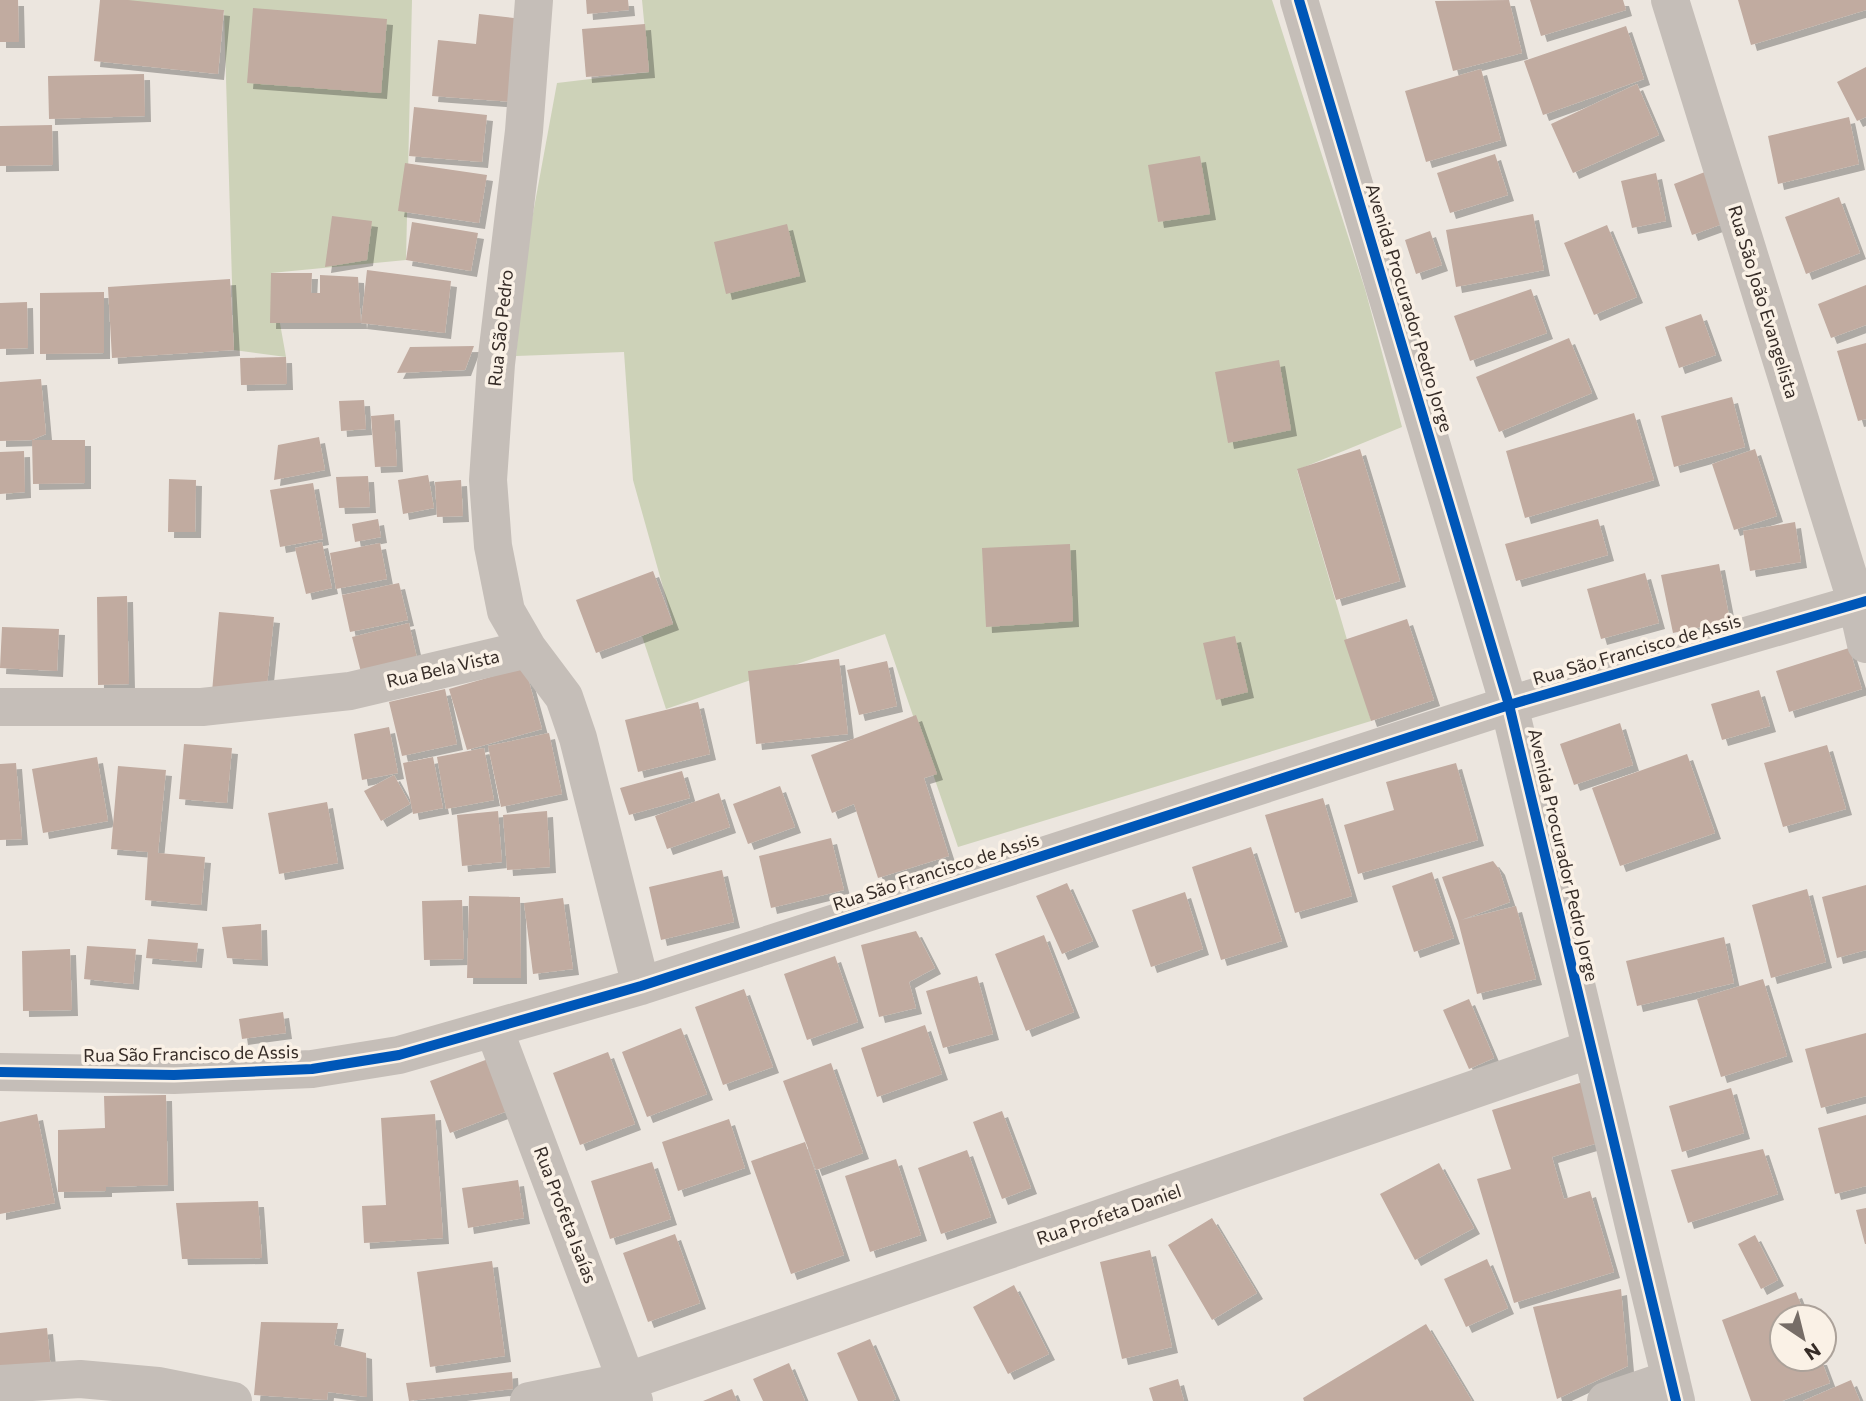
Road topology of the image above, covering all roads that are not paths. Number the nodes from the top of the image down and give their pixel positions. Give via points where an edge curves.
1 (534, 0) edge
2 (1299, 0) edge
3 (1670, 0) edge
4 (1861, 603) edge
5 (1866, 644) edge
6 (528, 649) junction
7 (1509, 705) junction
8 (0, 707) edge
9 (641, 986) junction
10 (494, 1029) junction
11 (1591, 1049) junction
12 (0, 1072) edge
13 (0, 1384) edge
14 (1673, 1390) edge
15 (631, 1391) edge
16 (232, 1401) edge
17 (528, 1401) edge
18 (1606, 1401) edge

1 - 6 street, Rua São Pedro via 488,480 493,546 506,611
2 - 7 street, Avenida Procurador Pedro Jorge
3 - 4 street, Rua São João Evangelista
4 - 5 street, Rua São João Evangelista
4 - 7 street, Rua São Francisco de Assis
6 - 8 street, Rua Bela Vista via 350,691 216,706
6 - 9 street via 564,697 578,738
7 - 9 street, Rua São Francisco de Assis
7 - 11 street, Avenida Procurador Pedro Jorge
9 - 10 street, Rua São Francisco de Assis
10 - 12 street, Rua São Francisco de Assis via 399,1055 312,1069 174,1075
10 - 15 street, Rua Profeta Isaías
11 - 14 street, Avenida Procurador Pedro Jorge
11 - 15 street, Rua Profeta Daniel
13 - 16 street via 80,1379 158,1386
14 - 18 street
15 - 17 street, Rua Profeta Daniel

